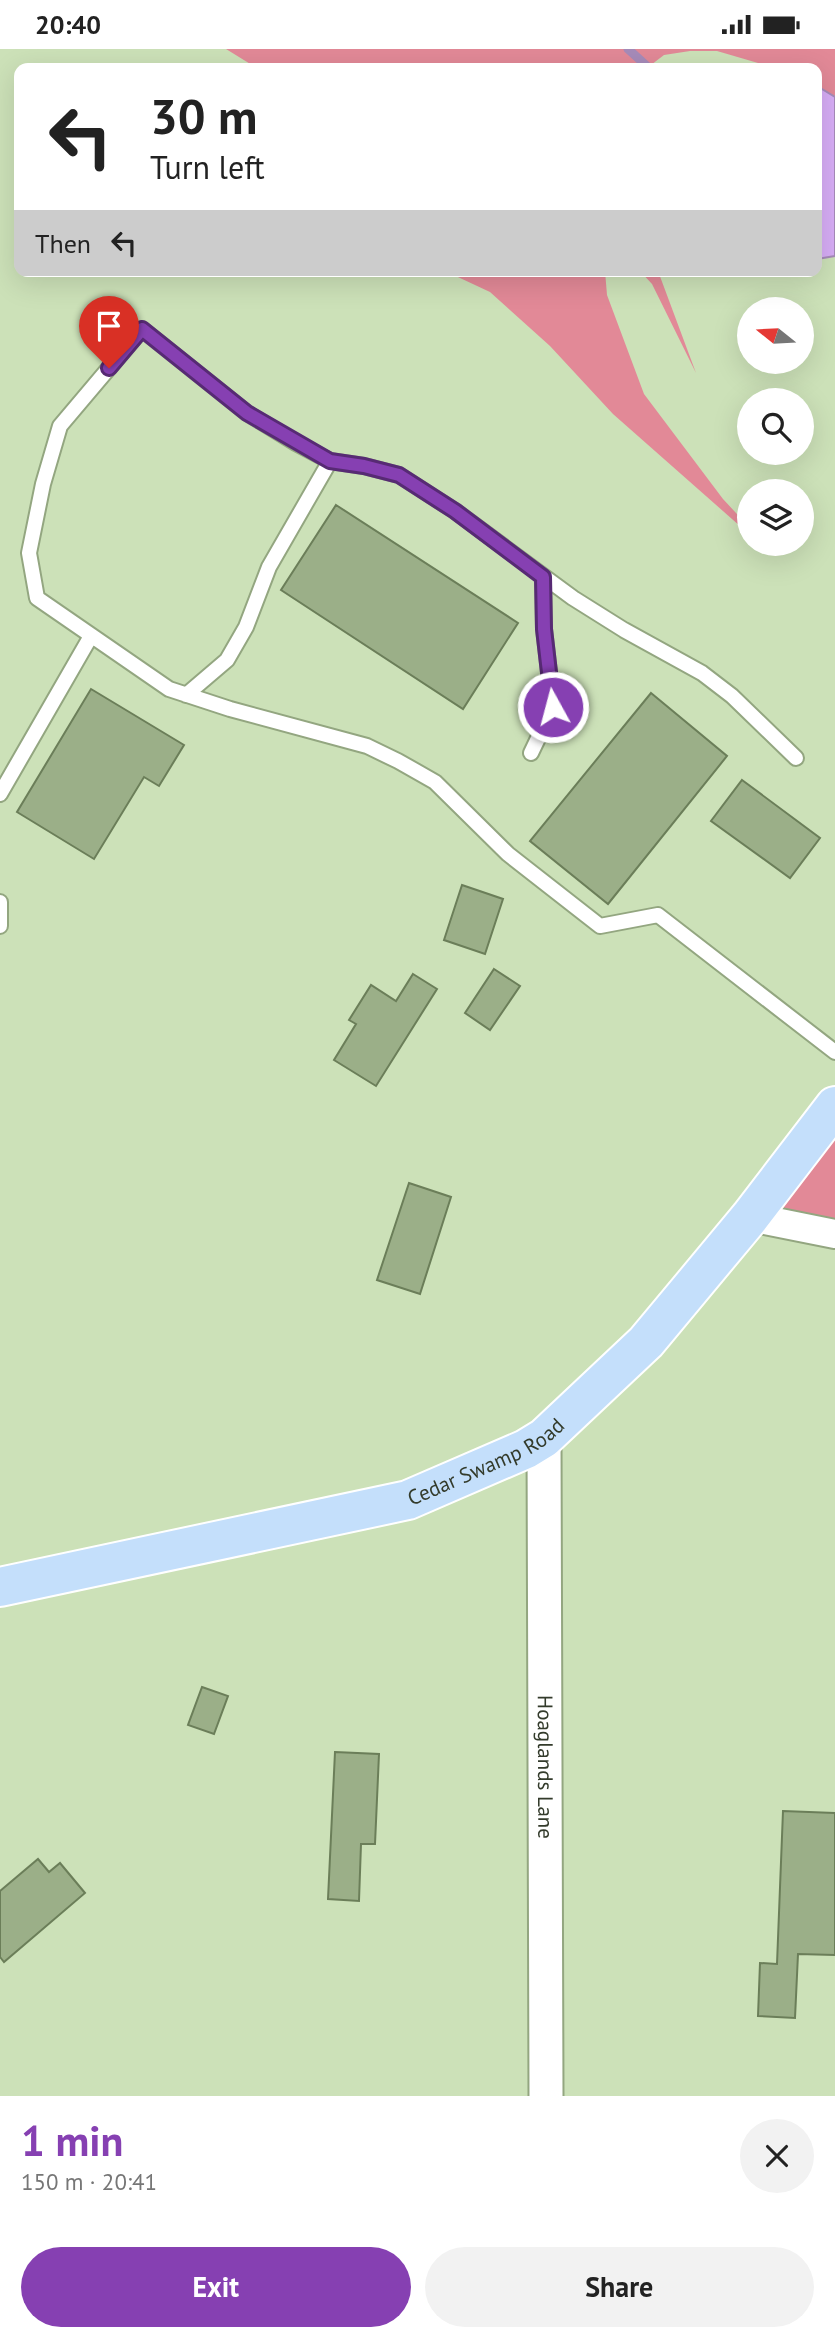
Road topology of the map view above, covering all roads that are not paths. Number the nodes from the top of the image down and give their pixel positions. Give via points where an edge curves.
1 (330, 461) junction
2 (543, 577) junction
3 (92, 636) junction
4 (186, 695) junction
5 (531, 753) dead end
6 (796, 758) dead end
7 (0, 794) edge
8 (0, 902) edge
9 (0, 926) edge
10 (835, 1052) edge
11 (835, 1107) edge
12 (750, 1217) junction
13 (835, 1234) edge
14 (544, 1438) junction
15 (0, 1587) edge
16 (546, 2096) edge

1 - 2 lane via 399,475
1 - 3 lane via 247,413 142,329 60,426 29,553 37,598
1 - 4 lane via 269,567 247,627 228,660
2 - 5 lane via 553,707
2 - 6 lane via 624,630 702,673
3 - 4 lane via 169,689
3 - 7 lane
4 - 10 lane via 366,746 398,761 435,782 508,854 600,926 658,915
8 - 9 lane
11 - 12 main road, Cedar Swamp Road
12 - 13 street
12 - 14 main road, Cedar Swamp Road via 646,1342
14 - 15 main road, Cedar Swamp Road via 408,1500
14 - 16 street, Hoaglands Lane

